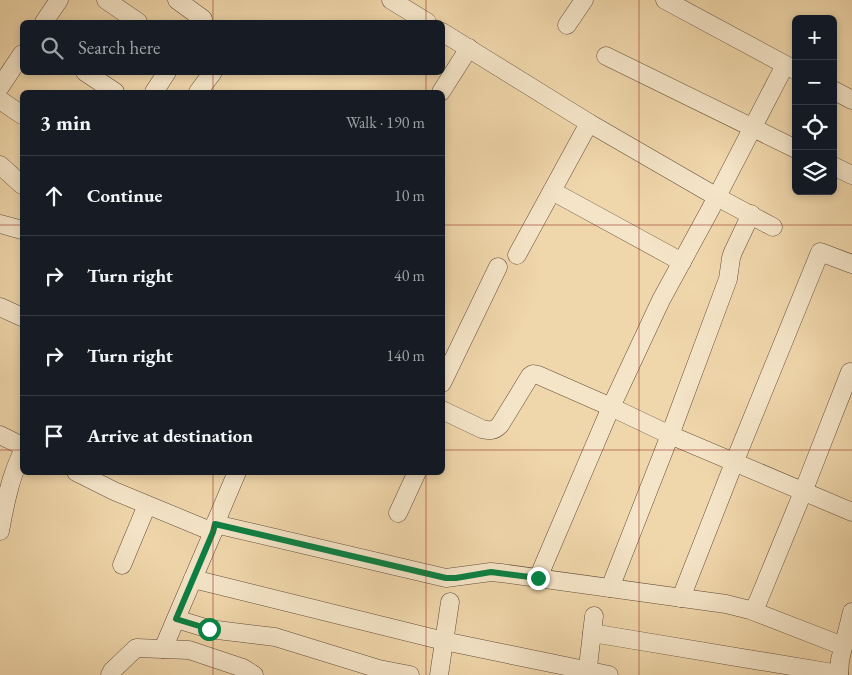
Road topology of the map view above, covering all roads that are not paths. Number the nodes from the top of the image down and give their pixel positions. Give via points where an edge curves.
1 (59, 0) edge
2 (106, 0) edge
3 (177, 0) edge
4 (391, 0) edge
5 (584, 0) edge
6 (665, 0) edge
7 (45, 20) edge
8 (135, 20) edge
9 (202, 20) edge
10 (424, 20) edge
11 (567, 25) dead end
12 (445, 34) edge
13 (469, 48) junction
14 (20, 56) edge
15 (606, 56) dead end
16 (5, 68) edge
17 (790, 68) edge
18 (90, 75) edge
19 (165, 75) edge
20 (211, 75) edge
21 (0, 87) edge
22 (112, 90) edge
23 (155, 90) edge
24 (200, 90) edge
25 (442, 90) edge
26 (837, 92) edge
27 (0, 100) edge
28 (852, 100) edge
29 (20, 114) edge
30 (589, 123) junction
31 (752, 128) junction
32 (792, 146) edge
33 (0, 165) edge
34 (837, 168) edge
35 (852, 175) edge
36 (20, 183) edge
37 (552, 191) junction
38 (717, 197) junction
39 (751, 214) junction
40 (0, 224) edge
41 (773, 227) dead end
42 (20, 229) edge
43 (517, 254) dead end
44 (682, 262) junction
45 (852, 264) edge
46 (498, 267) dead end
47 (0, 307) edge
48 (20, 316) edge
49 (850, 372) dead end
50 (445, 377) edge
51 (611, 407) junction
52 (445, 413) edge
53 (0, 435) edge
54 (670, 435) junction
55 (20, 445) edge
56 (20, 458) edge
57 (734, 463) junction
58 (82, 475) edge
59 (236, 475) edge
60 (416, 475) edge
61 (803, 492) junction
62 (147, 505) junction
63 (852, 512) edge
64 (398, 513) dead end
65 (214, 528) junction
66 (0, 531) edge
67 (122, 565) dead end
68 (538, 578) junction
69 (193, 579) junction
70 (610, 588) junction
71 (681, 598) junction
72 (450, 602) dead end
73 (754, 611) junction
74 (852, 612) edge
75 (176, 619) junction
76 (444, 641) junction
77 (843, 646) junction
78 (163, 649) junction
79 (587, 673) edge
80 (110, 675) edge
81 (254, 675) edge
82 (410, 675) edge
83 (439, 675) edge
84 (609, 675) edge
85 (839, 675) edge

1 - 7 street
2 - 8 street
3 - 9 street
4 - 10 street
5 - 11 street
6 - 17 street
12 - 13 street
13 - 25 street
13 - 30 street
14 - 16 street
15 - 31 street
16 - 21 street
17 - 31 street
18 - 22 street
19 - 23 street
20 - 24 street
26 - 28 street
27 - 29 street
30 - 37 street
30 - 38 street
31 - 32 street
31 - 38 street
33 - 36 street
34 - 35 street
37 - 43 street
37 - 44 street
38 - 39 street
38 - 44 street
39 - 41 street
39 - 54 street via 733,252 728,279
40 - 42 street
44 - 51 street
45 - 57 street via 820,252
46 - 50 street
47 - 48 street
49 - 61 street
51 - 52 street via 533,374 495,430 482,429
51 - 54 street
51 - 68 street
53 - 55 street
54 - 57 street
54 - 70 street
56 - 66 street
57 - 61 street
57 - 71 street
58 - 62 street
59 - 65 street
60 - 64 street
61 - 63 street
61 - 73 street
62 - 65 street
62 - 67 street
65 - 68 street via 446,578 491,572
65 - 69 street
68 - 70 street
69 - 75 street
69 - 76 street
70 - 71 street
71 - 73 street
72 - 76 street
73 - 77 street
74 - 77 street
75 - 78 street
75 - 82 street via 209,629 275,637 379,669
76 - 79 street
76 - 83 street
77 - 85 street
78 - 80 street via 136,648
78 - 81 street via 190,650 243,668
79 - 84 street
79 - 85 street via 593,624

